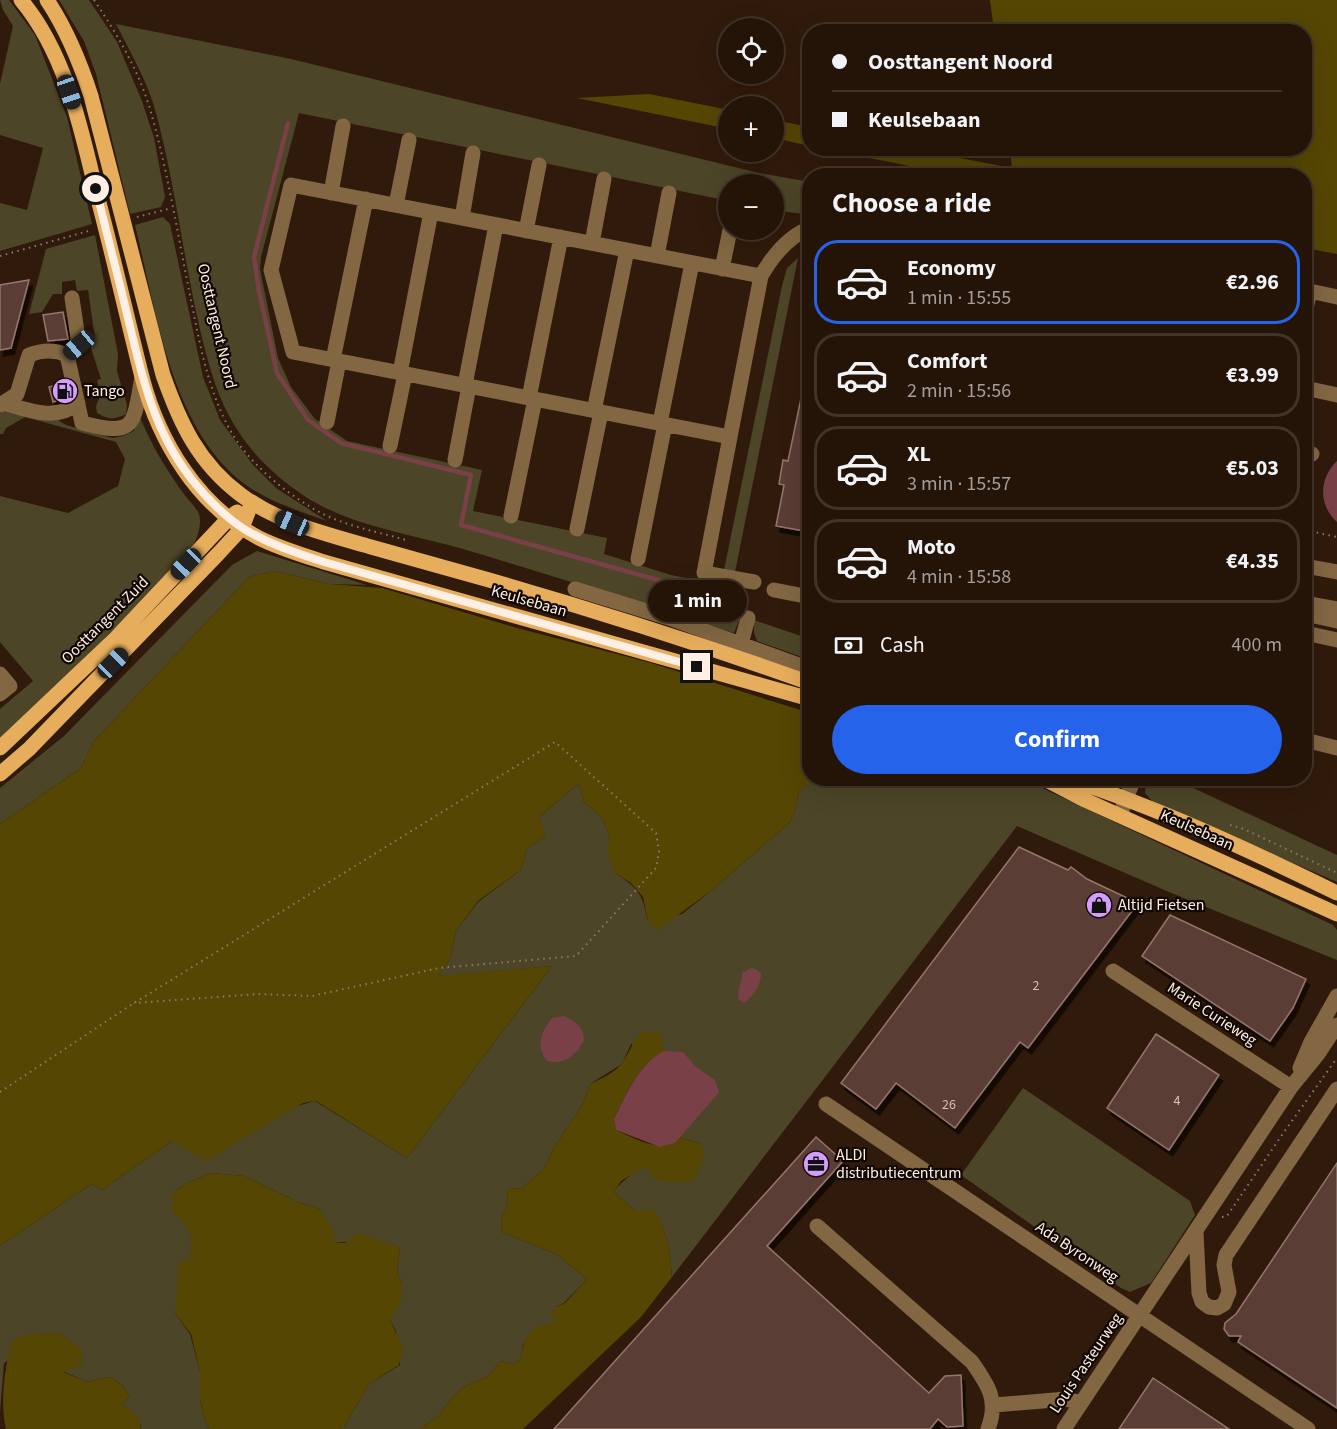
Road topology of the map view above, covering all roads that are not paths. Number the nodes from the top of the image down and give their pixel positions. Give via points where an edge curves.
1 (21, 0) edge
2 (47, 0) edge
3 (343, 126) dead end
4 (409, 140) dead end
5 (473, 153) dead end
6 (539, 165) dead end
7 (604, 179) dead end
8 (331, 192) junction
9 (669, 193) dead end
10 (366, 199) junction
11 (396, 205) junction
12 (431, 212) junction
13 (462, 218) junction
14 (496, 225) junction
15 (526, 231) junction
16 (802, 233) edge
17 (561, 237) junction
18 (728, 240) edge
19 (592, 243) junction
20 (627, 250) junction
21 (657, 256) junction
22 (692, 263) junction
23 (722, 269) junction
24 (761, 276) junction
25 (1312, 292) edge
26 (1337, 297) edge
27 (72, 298) dead end
28 (67, 355) junction
29 (336, 360) junction
30 (402, 373) junction
31 (142, 377) junction
32 (467, 386) junction
33 (1312, 390) edge
34 (1337, 395) edge
35 (532, 398) junction
36 (78, 403) junction
37 (2, 404) edge
38 (598, 411) junction
39 (327, 422) dead end
40 (663, 424) junction
41 (730, 437) junction
42 (390, 446) dead end
43 (455, 460) dead end
44 (252, 502) junction
45 (511, 516) dead end
46 (236, 523) junction
47 (577, 528) dead end
48 (638, 559) dead end
49 (1312, 567) edge
50 (1337, 572) edge
51 (754, 582) dead end
52 (575, 588) dead end
53 (774, 590) dead end
54 (802, 595) edge
55 (1312, 604) edge
56 (1337, 609) edge
57 (1312, 616) edge
58 (748, 618) dead end
59 (1337, 621) edge
60 (1312, 635) edge
61 (1337, 640) edge
62 (741, 644) junction
63 (802, 666) edge
64 (0, 674) edge
65 (802, 680) edge
66 (0, 694) edge
67 (802, 697) edge
68 (1312, 742) edge
69 (0, 748) edge
70 (1337, 748) edge
71 (0, 774) edge
72 (1058, 786) edge
73 (1089, 786) edge
74 (1131, 786) edge
75 (1126, 799) junction
76 (1120, 815) junction
77 (1337, 893) edge
78 (1337, 914) edge
79 (1113, 971) dead end
80 (1337, 996) edge
81 (1337, 1025) edge
82 (1291, 1087) junction
83 (1337, 1089) edge
84 (826, 1104) dead end
85 (817, 1226) dead end
86 (1199, 1227) junction
87 (1139, 1316) junction
88 (1081, 1403) junction
89 (994, 1405) junction
90 (988, 1429) edge
91 (1064, 1429) edge
92 (1308, 1429) edge

1 - 31 main road via 53,50 78,118
2 - 44 main road via 62,23 89,88 163,375 178,416 213,470
3 - 8 street
4 - 11 street
5 - 13 street
6 - 15 street
7 - 19 street
8 - 10 street
8 - 29 street via 291,185 271,270 293,352
9 - 21 street
10 - 11 street
10 - 29 street
11 - 12 street
12 - 13 street
12 - 30 street
13 - 14 street
14 - 15 street
14 - 32 street
15 - 17 street
16 - 24 street via 788,242
17 - 19 street
17 - 35 street
18 - 23 street
19 - 20 street
20 - 21 street
20 - 38 street
21 - 22 street
22 - 23 street
22 - 40 street
23 - 24 street
24 - 41 street
25 - 26 street
27 - 28 street via 79,345
28 - 36 street
28 - 37 street via 42,350 29,355 17,394
29 - 30 street
29 - 39 street
30 - 32 street
30 - 42 street
31 - 36 street via 134,418 125,427 108,430 82,423
31 - 46 main road via 174,455 194,483
32 - 35 street
32 - 43 street
33 - 34 street
35 - 38 street
35 - 45 street
36 - 37 street via 70,410 44,414
38 - 40 street
38 - 47 street
40 - 41 street
40 - 48 street
41 - 51 street via 704,573
44 - 46 main road, Oosttangent Zuid
44 - 65 main road, Keulsebaan via 292,523 329,535 518,588
46 - 67 main road, Keulsebaan via 285,549 324,562
46 - 69 main road, Oosttangent Zuid
46 - 71 main road, Oosttangent Zuid via 29,749
49 - 50 street
52 - 62 street
53 - 54 street
55 - 56 street
57 - 59 street
58 - 62 street
60 - 61 street
62 - 63 street
64 - 66 street via 10,686
68 - 70 street
72 - 76 main road, Keulsebaan
73 - 75 main road, Keulsebaan
74 - 75 street
75 - 76 street
75 - 77 main road, Keulsebaan
76 - 78 main road, Keulsebaan
79 - 82 street, Marie Curieweg
80 - 82 street
81 - 82 street
82 - 86 street, Louis Pasteurweg
83 - 86 street via 1227,1255 1224,1265 1229,1292 1224,1304 1217,1308 1209,1307 1199,1293
84 - 87 street, Ada Byronweg
85 - 89 street via 972,1362 986,1382
86 - 87 street, Louis Pasteurweg
87 - 88 street, Louis Pasteurweg
87 - 92 street, Ada Byronweg
88 - 89 street via 1066,1400
88 - 91 street, Louis Pasteurweg
89 - 90 street

